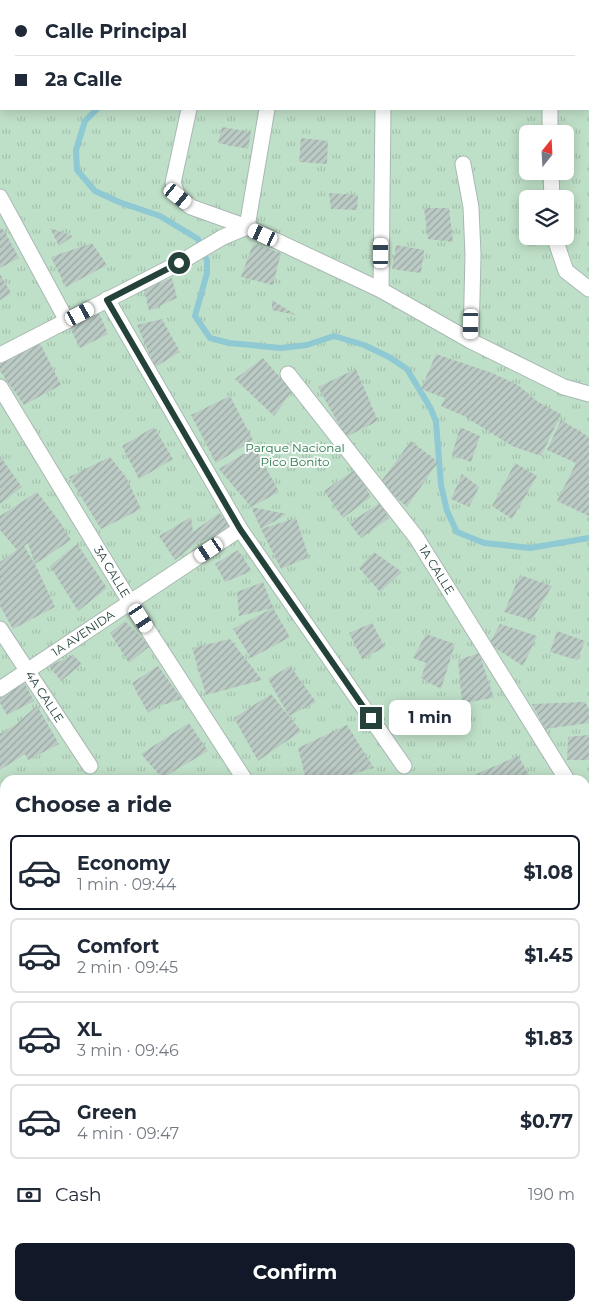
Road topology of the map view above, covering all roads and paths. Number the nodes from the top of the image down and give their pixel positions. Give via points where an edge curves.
1 (189, 110) edge
2 (267, 110) edge
3 (383, 110) edge
4 (550, 110) edge
5 (550, 125) edge
6 (463, 164) dead end
7 (0, 198) edge
8 (247, 227) junction
9 (557, 245) edge
10 (589, 289) edge
11 (381, 290) junction
12 (107, 300) junction
13 (67, 321) junction
14 (471, 342) junction
15 (0, 355) edge
16 (288, 374) dead end
17 (0, 387) edge
18 (589, 394) edge
19 (240, 529) junction
20 (130, 602) junction
21 (0, 629) edge
22 (28, 670) junction
23 (0, 689) edge
24 (90, 766) dead end
25 (404, 766) dead end
26 (242, 775) edge
27 (564, 775) edge

1 - 8 street via 173,183 178,196 191,207
2 - 8 street
3 - 11 street
4 - 5 street
6 - 14 street via 471,207
7 - 13 street
8 - 11 street
8 - 12 street
9 - 10 street via 566,271
11 - 14 street
12 - 13 street
12 - 19 street
13 - 15 street
14 - 18 street via 564,387
16 - 27 street, 1A CALLE via 416,538
17 - 20 street, 3A CALLE
19 - 20 street, 1A AVENIDA
19 - 25 street
20 - 22 street, 1A AVENIDA
20 - 26 street, 3A CALLE
21 - 22 street, 4A CALLE
22 - 23 street, 1A AVENIDA
22 - 24 street, 4A CALLE

